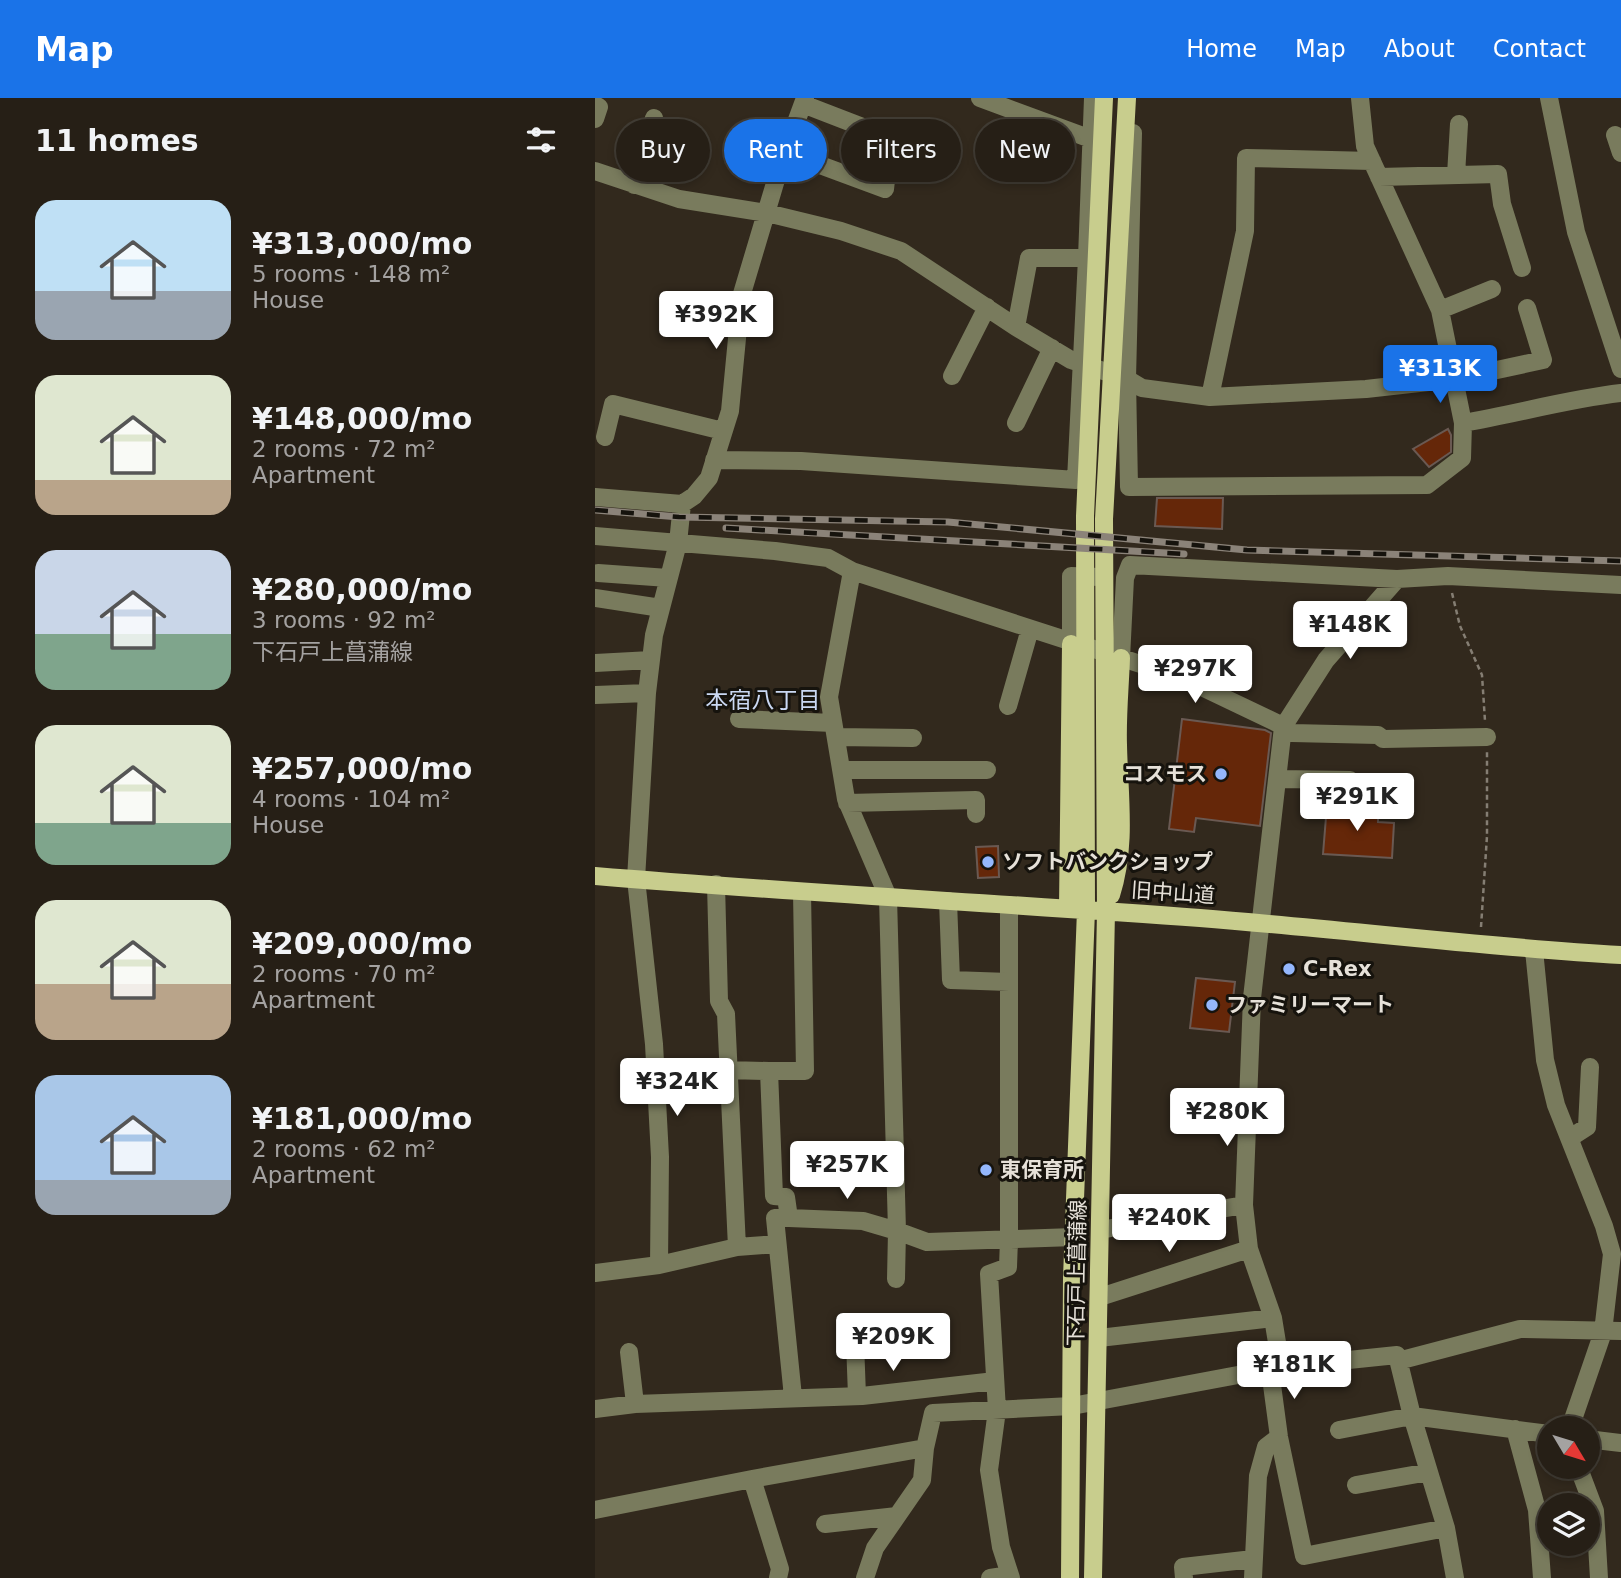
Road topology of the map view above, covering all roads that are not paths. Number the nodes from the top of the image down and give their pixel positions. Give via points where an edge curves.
1 (979, 98) edge
2 (1127, 98) edge
3 (1134, 98) edge
4 (1360, 98) edge
5 (1549, 98) edge
6 (1094, 99) edge
7 (804, 101) edge
8 (595, 106) edge
9 (654, 118) dead end
10 (595, 119) edge
11 (797, 119) edge
12 (1459, 124) dead end
13 (1615, 135) dead end
14 (1091, 139) junction
15 (1621, 153) edge
16 (827, 168) edge
17 (1375, 169) junction
18 (595, 171) edge
19 (1456, 175) junction
20 (776, 182) edge
21 (634, 184) junction
22 (767, 213) junction
23 (1087, 258) junction
24 (1522, 268) dead end
25 (1492, 289) dead end
26 (987, 307) junction
27 (1527, 308) dead end
28 (1440, 310) junction
29 (1016, 327) junction
30 (1052, 348) junction
31 (1083, 364) junction
32 (1621, 369) edge
33 (952, 376) dead end
34 (1128, 379) junction
35 (1455, 379) junction
36 (1621, 393) edge
37 (1210, 397) junction
38 (1016, 423) dead end
39 (1463, 423) junction
40 (723, 431) junction
41 (605, 437) dead end
42 (714, 460) junction
43 (595, 497) edge
44 (682, 504) junction
45 (595, 536) edge
46 (678, 543) junction
47 (852, 571) junction
48 (598, 573) dead end
49 (668, 578) junction
50 (1125, 578) junction
51 (1397, 579) junction
52 (1621, 585) edge
53 (595, 598) edge
54 (661, 608) junction
55 (1030, 629) junction
56 (1071, 643) junction
57 (1121, 659) junction
58 (651, 660) junction
59 (595, 663) edge
60 (647, 693) junction
61 (595, 695) edge
62 (1008, 706) dead end
63 (739, 719) dead end
64 (1283, 727) junction
65 (834, 730) junction
66 (1487, 737) road end
67 (913, 738) dead end
68 (841, 769) junction
69 (986, 770) dead end
70 (1278, 779) junction
71 (1350, 780) dead end
72 (847, 803) junction
73 (976, 814) dead end
74 (595, 876) edge
75 (636, 879) junction
76 (716, 884) junction
77 (802, 892) junction
78 (888, 897) junction
79 (948, 901) junction
80 (1009, 905) junction
81 (1077, 909) junction
82 (1106, 911) junction
83 (1261, 923) junction
84 (1534, 950) junction
85 (1621, 955) edge
86 (1009, 982) junction
87 (1590, 1067) dead end
88 (727, 1070) junction
89 (768, 1071) junction
90 (1570, 1138) junction
91 (1244, 1205) junction
92 (789, 1218) junction
93 (1100, 1230) junction
94 (897, 1231) junction
95 (1074, 1237) junction
96 (1009, 1239) junction
97 (777, 1244) junction
98 (737, 1247) junction
99 (1249, 1249) junction
100 (659, 1265) junction
101 (595, 1273) edge
102 (896, 1279) dead end
103 (1100, 1297) junction
104 (1273, 1318) junction
105 (1612, 1332) edge
106 (1099, 1338) junction
107 (855, 1342) dead end
108 (629, 1352) dead end
109 (1398, 1361) junction
110 (1275, 1368) junction
111 (995, 1381) junction
112 (857, 1396) junction
113 (793, 1397) junction
114 (1098, 1401) junction
115 (635, 1404) junction
116 (1072, 1406) junction
117 (595, 1409) edge
118 (997, 1410) junction
119 (1412, 1416) junction
120 (1575, 1416) edge
121 (1515, 1429) junction
122 (1339, 1430) dead end
123 (1537, 1432) edge
124 (1279, 1437) junction
125 (1600, 1441) edge
126 (1621, 1443) edge
127 (926, 1448) junction
128 (1429, 1472) junction
129 (752, 1479) junction
130 (1583, 1479) edge
131 (1356, 1485) dead end
132 (595, 1510) edge
133 (897, 1516) junction
134 (825, 1524) dead end
135 (1446, 1528) junction
136 (1252, 1559) junction
137 (1011, 1576) edge
138 (778, 1578) edge
139 (865, 1578) edge
140 (990, 1578) edge
141 (1070, 1578) edge
142 (1094, 1578) edge
143 (1184, 1578) edge
144 (1253, 1578) edge
145 (1455, 1578) edge
146 (1542, 1578) edge
147 (1599, 1578) edge

1 - 14 street
2 - 82 main road, 下石戸上菖蒲線 via 1104,519
3 - 34 street
4 - 17 street via 1365,146
5 - 32 street via 1576,232
6 - 14 street
6 - 81 main road, 下石戸上菖蒲線 via 1084,516 1086,886
7 - 11 street
7 - 16 street via 891,138 885,189
8 - 10 street via 599,107
9 - 21 street
12 - 19 street
13 - 15 street
14 - 23 street
17 - 19 street
17 - 28 street
17 - 37 street via 1246,158 1245,231
18 - 21 street
19 - 24 street via 1497,174
20 - 22 street
21 - 22 street via 680,199
22 - 26 street via 901,251
22 - 40 street via 741,297 730,411
23 - 29 street via 1029,258
23 - 31 street
25 - 28 street
26 - 29 street
26 - 33 street
27 - 35 street via 1543,360
28 - 35 street
29 - 30 street
30 - 31 street
30 - 38 street
31 - 34 street
31 - 42 street via 1076,480 801,461
34 - 37 street via 1142,388
34 - 39 street via 1129,487 1427,485 1462,458
35 - 37 street
35 - 39 street
36 - 39 street
40 - 41 street via 613,404
40 - 42 street
42 - 44 street via 709,478
43 - 44 street
44 - 46 street
45 - 46 street
46 - 47 street via 828,558
46 - 49 street
47 - 55 street
47 - 65 street via 829,696
48 - 49 street
49 - 54 street
50 - 51 street via 1131,565
50 - 56 street via 1071,576
50 - 57 street
51 - 52 street via 1448,576
51 - 64 street via 1326,660
53 - 54 street
54 - 58 street
55 - 56 street
55 - 62 street
56 - 57 street
56 - 81 main road
57 - 64 street via 1189,681
57 - 82 main road via 1118,744 1122,815 1118,872
58 - 59 street
58 - 60 street
60 - 61 street
60 - 75 street
63 - 65 street
64 - 66 street via 1292,733 1378,735 1383,739
64 - 70 street
65 - 67 street
65 - 68 street
68 - 69 street
68 - 72 street
70 - 71 street
70 - 83 street
72 - 73 street via 976,800
72 - 78 street
74 - 75 main road, 旧中山道
75 - 76 main road, 旧中山道
75 - 100 street via 654,1044
76 - 77 main road, 旧中山道
76 - 88 street via 719,1001 726,1014
77 - 78 main road, 旧中山道
77 - 89 street via 806,1071
78 - 79 main road, 旧中山道
78 - 94 street
79 - 80 main road, 旧中山道
79 - 86 street via 951,980
80 - 81 main road, 旧中山道
80 - 86 street
81 - 82 main road, 旧中山道
81 - 95 main road, 下石戸上菖蒲線
82 - 83 main road, 旧中山道
82 - 93 main road, 下石戸上菖蒲線
83 - 84 main road, 旧中山道
83 - 91 street via 1252,998
84 - 85 main road, 旧中山道
84 - 90 street via 1545,1060
86 - 96 street
87 - 90 street via 1587,1127
88 - 89 street
88 - 98 street
89 - 92 street via 774,1196 786,1197
90 - 105 street via 1612,1254
91 - 93 street
91 - 99 street
92 - 94 street via 863,1222
92 - 97 street via 775,1219
93 - 103 main road, 下石戸上菖蒲線
94 - 96 street via 927,1242
94 - 102 street
95 - 96 street
95 - 116 main road, 下石戸上菖蒲線
96 - 111 street via 1008,1267 989,1274
97 - 98 street
97 - 113 street
98 - 100 street
99 - 103 street
99 - 104 street
100 - 101 street
103 - 106 main road, 下石戸上菖蒲線
104 - 106 street
104 - 110 street
105 - 109 street via 1520,1329
105 - 120 street
106 - 114 main road, 下石戸上菖蒲線
107 - 112 street
108 - 115 street
109 - 110 street via 1397,1355
109 - 119 street
110 - 114 street
110 - 124 street
111 - 112 street
111 - 118 street
112 - 113 street
113 - 115 street
114 - 116 street
114 - 142 main road, 下石戸上菖蒲線
115 - 117 street
116 - 118 street
116 - 141 main road, 下石戸上菖蒲線
118 - 127 street via 933,1413
118 - 137 street via 989,1469 1001,1548
119 - 121 street
119 - 122 street
119 - 128 street
121 - 123 street
121 - 146 street via 1537,1510
124 - 135 street via 1304,1556
124 - 136 street via 1266,1447 1258,1476
125 - 126 street
127 - 129 street
127 - 133 street via 922,1480
128 - 131 street
128 - 135 street
129 - 132 street
129 - 138 street via 780,1569
130 - 147 street via 1595,1511
133 - 134 street
133 - 139 street via 875,1548
135 - 145 street
136 - 143 street via 1183,1567
136 - 144 street
137 - 140 street

